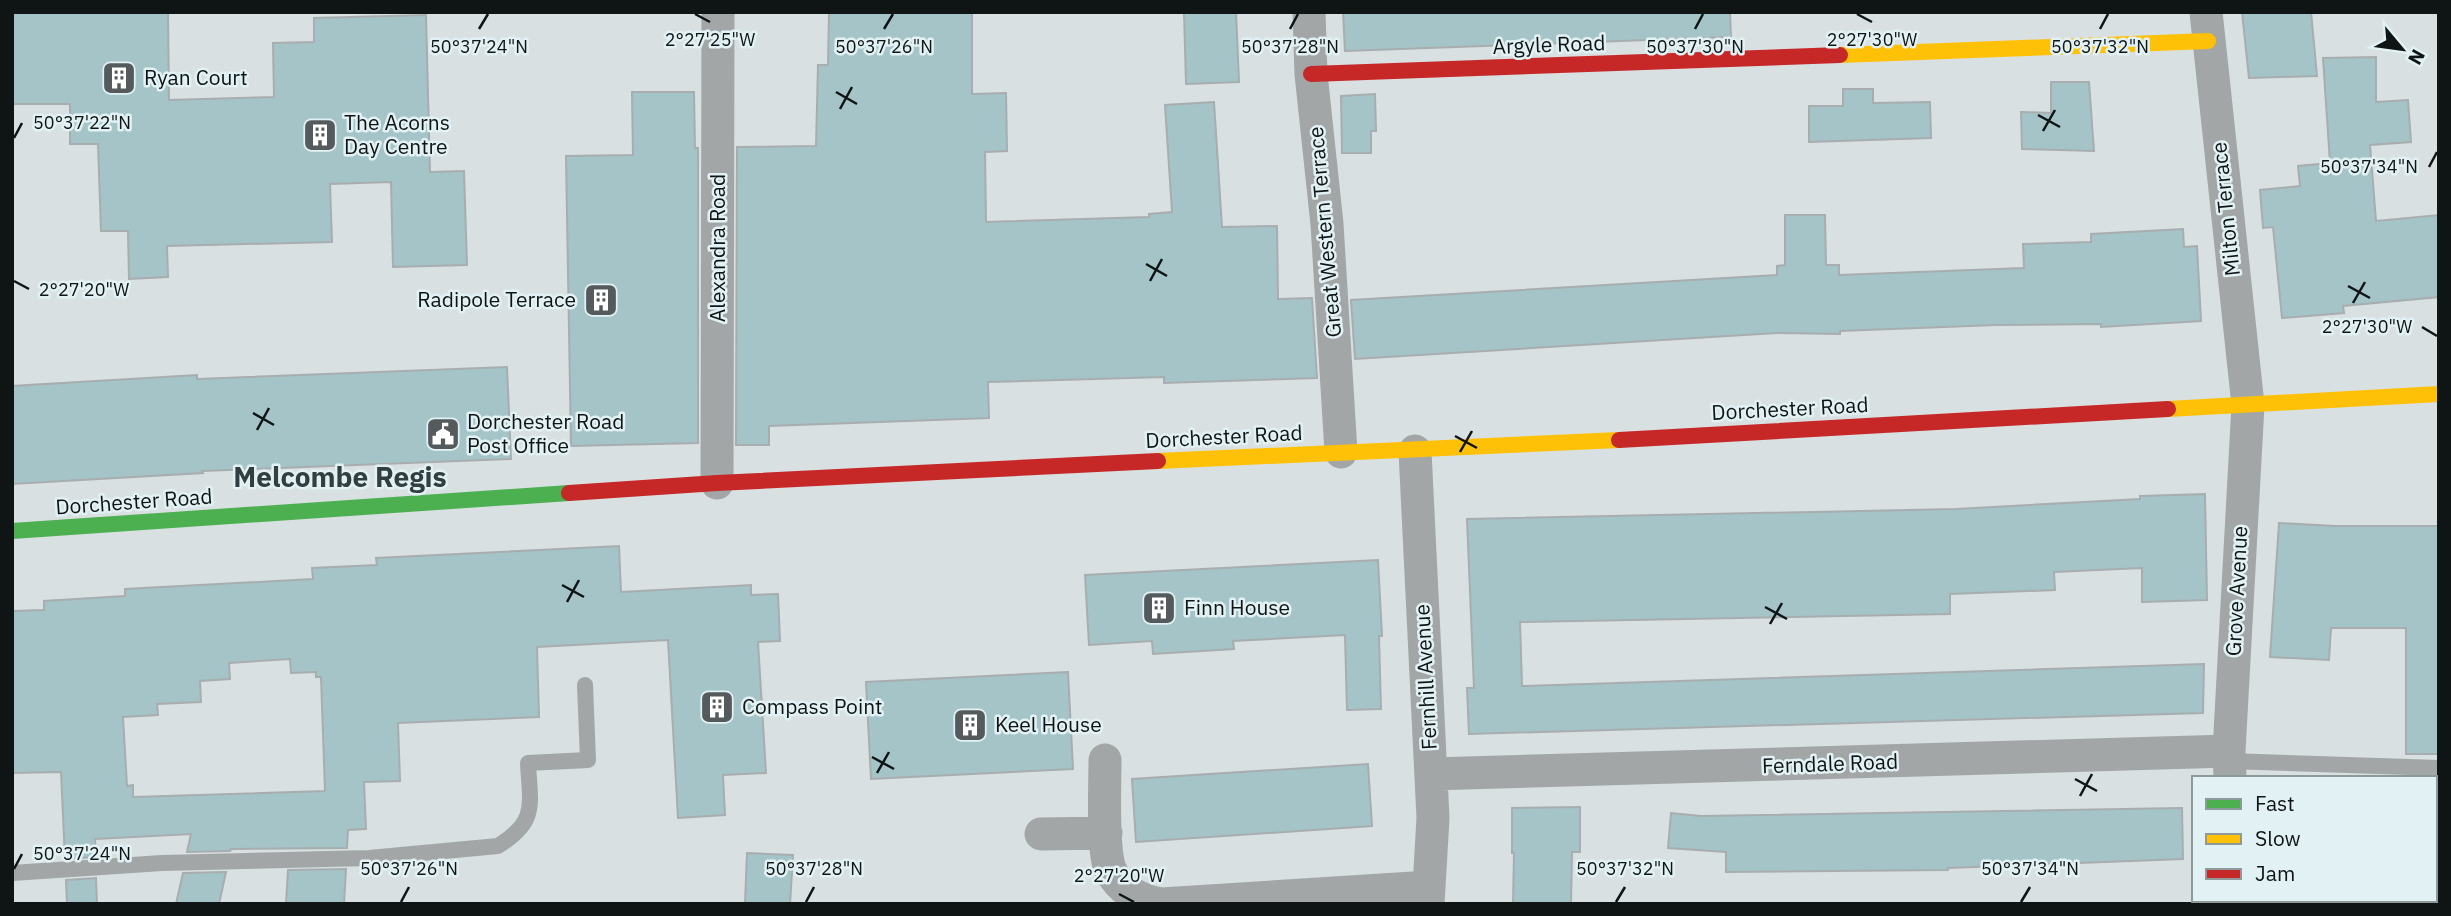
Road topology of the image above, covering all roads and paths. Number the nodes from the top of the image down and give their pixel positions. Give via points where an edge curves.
1 (718, 12) edge
2 (1309, 12) edge
3 (2207, 27) edge
4 (1311, 74) junction
5 (2439, 394) edge
6 (2248, 405) junction
7 (1415, 451) junction
8 (1341, 452) junction
9 (717, 483) junction
10 (12, 531) edge
11 (585, 685) dead end
12 (1105, 760) dead end
13 (2229, 763) edge
14 (2439, 768) edge
15 (1431, 775) junction
16 (1106, 833) junction
17 (1041, 834) dead end
18 (12, 873) edge
19 (1428, 895) edge

1 - 9 street, Alexandra Road
2 - 4 street, Great Western Terrace
3 - 4 main road, Argyle Road
3 - 6 street, Milton Terrace
4 - 8 street, Great Western Terrace via 1327,224
5 - 6 main road, Dorchester Road
6 - 7 main road, Dorchester Road
6 - 13 street, Grove Avenue
7 - 8 main road, Dorchester Road
7 - 15 street, Fernhill Avenue
8 - 9 main road, Dorchester Road
9 - 10 main road, Dorchester Road
11 - 18 lane via 588,760 528,763 526,822 498,846 369,858 162,863
12 - 16 street
13 - 14 lane
13 - 15 street, Ferndale Road
15 - 19 street, Fernhill Avenue
16 - 17 street
16 - 19 street via 1110,869 1126,889 1150,902

